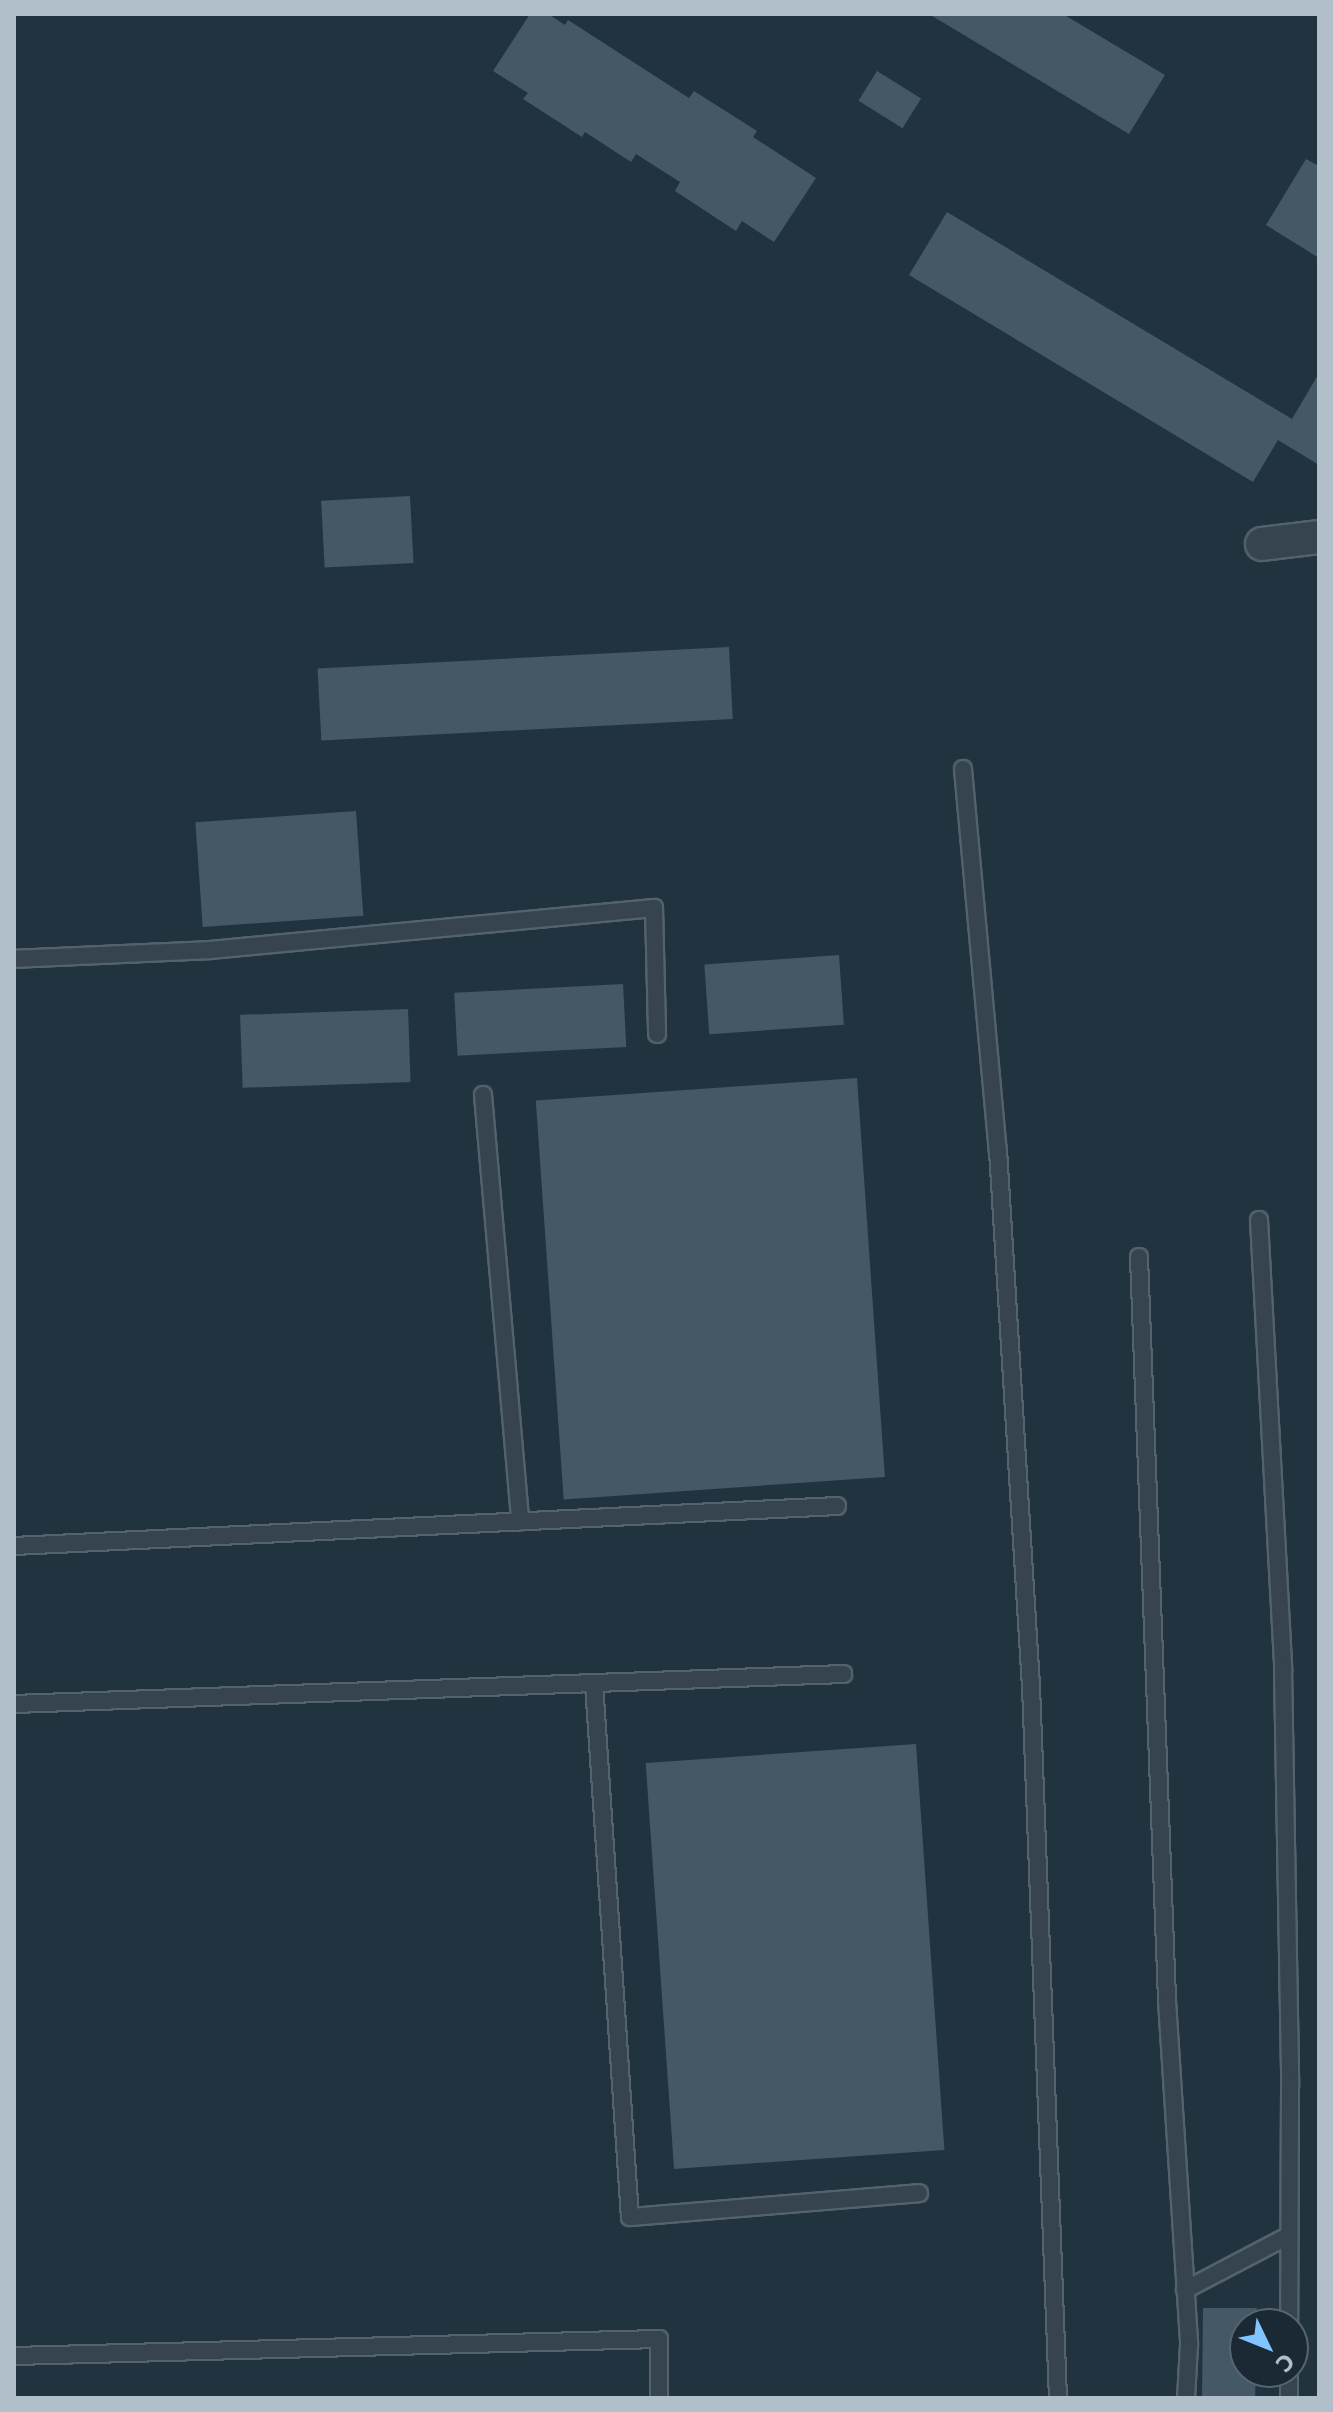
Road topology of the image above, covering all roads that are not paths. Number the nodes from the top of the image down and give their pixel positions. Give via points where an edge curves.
1 (1319, 537) edge
2 (1262, 544) dead end
3 (963, 769) dead end
4 (14, 959) edge
5 (657, 1034) dead end
6 (483, 1095) dead end
7 (1259, 1220) dead end
8 (1139, 1257) dead end
9 (837, 1506) dead end
10 (520, 1521) junction
11 (14, 1546) edge
12 (843, 1674) dead end
13 (594, 1684) junction
14 (14, 1704) edge
15 (919, 2193) dead end
16 (1288, 2236) junction
17 (1185, 2290) junction
18 (1289, 2308) edge
19 (14, 2356) edge
20 (659, 2398) edge
21 (1058, 2398) edge
22 (1186, 2398) edge

1 - 2 street
3 - 21 lane via 998,1150 1031,1686
4 - 5 lane via 210,950 654,908
6 - 10 lane
7 - 16 lane via 1283,1669
8 - 17 lane via 1167,2001
9 - 10 lane
10 - 11 lane
12 - 13 lane
13 - 14 lane
13 - 15 lane via 630,2217
16 - 17 lane
16 - 18 lane
17 - 22 lane
19 - 20 lane via 659,2339

